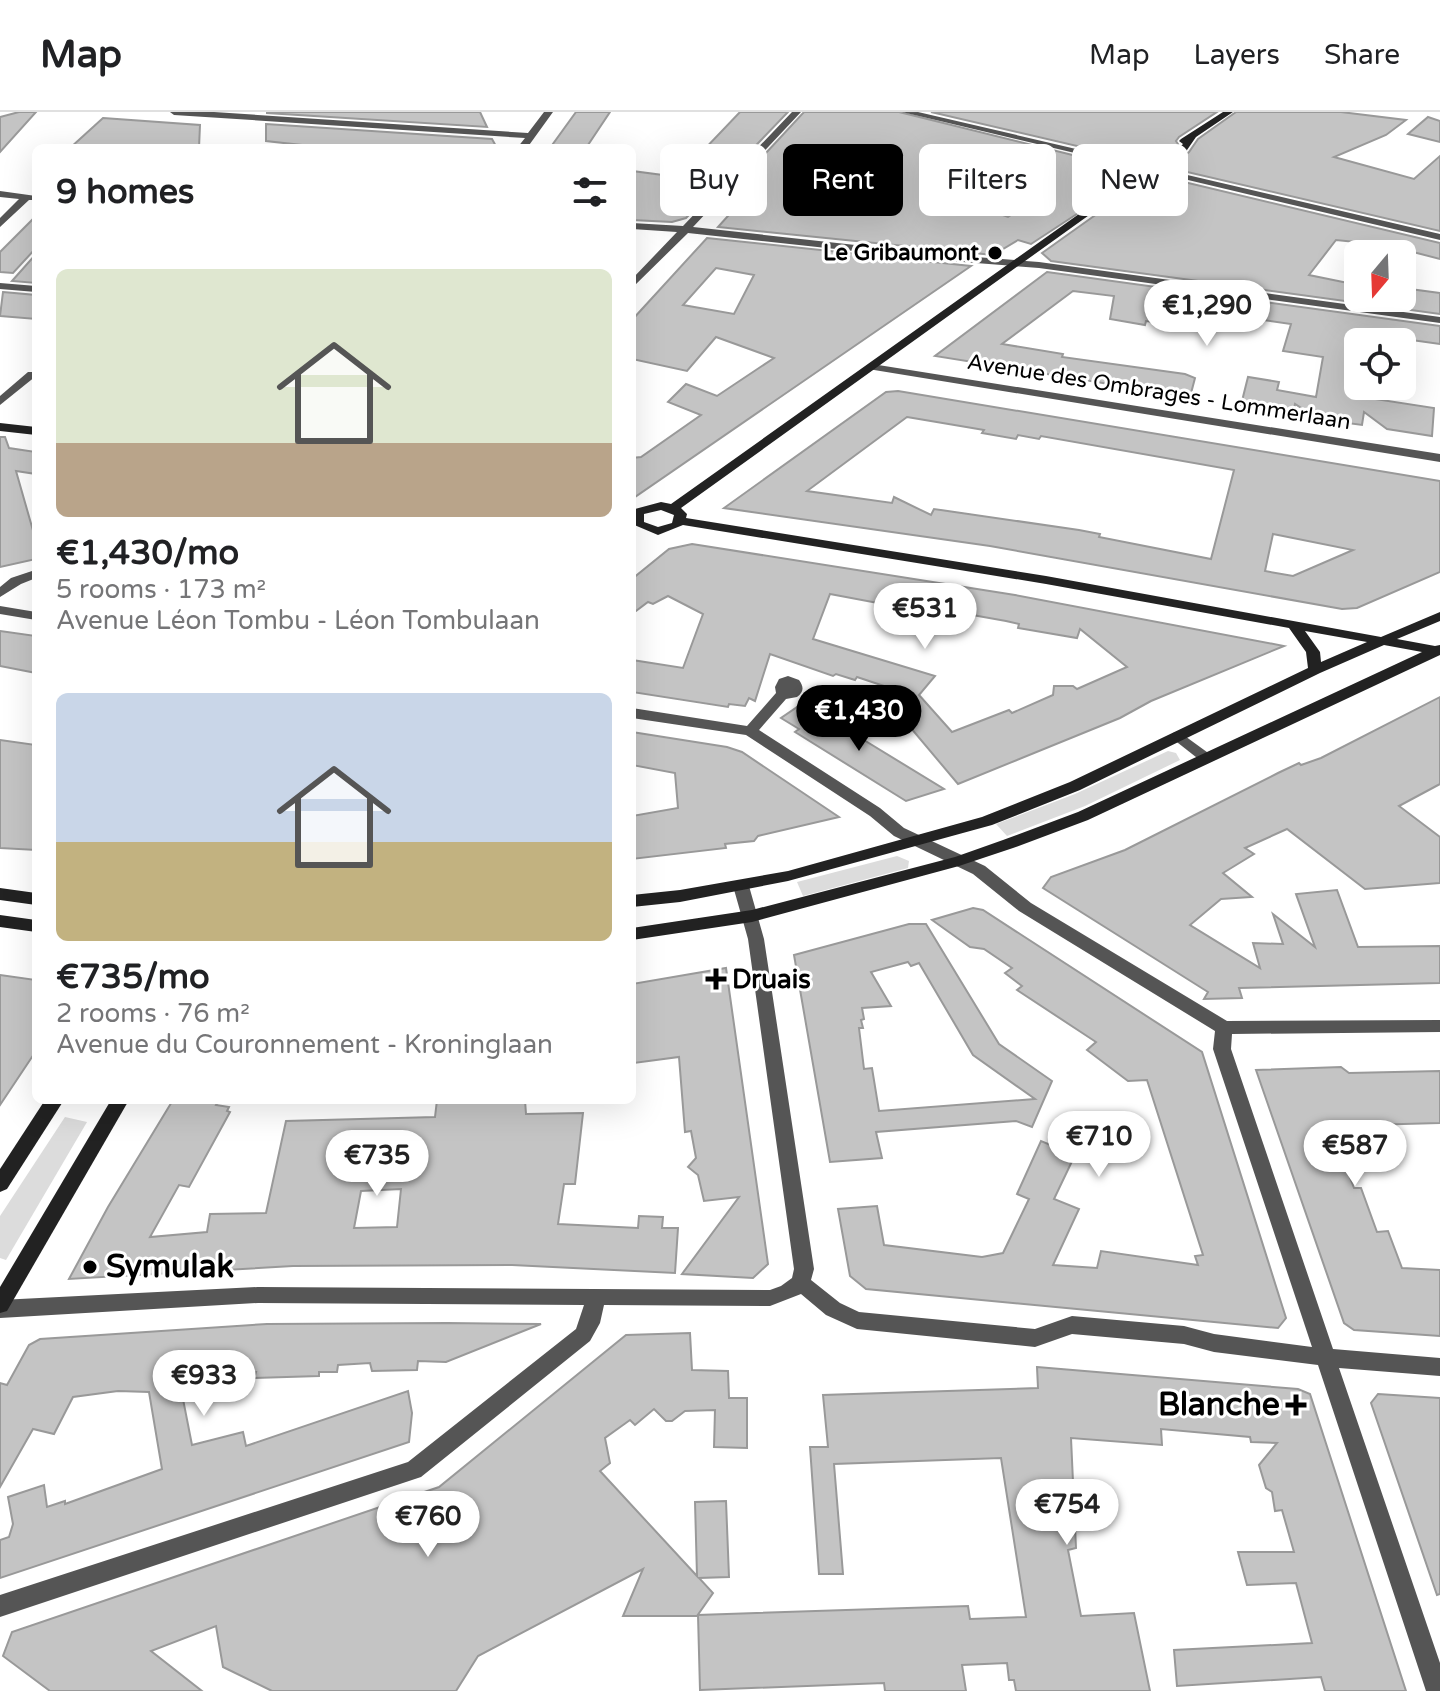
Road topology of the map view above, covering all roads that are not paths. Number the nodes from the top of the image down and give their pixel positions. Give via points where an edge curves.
1 (174, 112) edge
2 (549, 112) edge
3 (797, 112) edge
4 (906, 112) edge
5 (1229, 112) edge
6 (531, 136) junction
7 (1192, 138) junction
8 (525, 144) edge
9 (1177, 144) edge
10 (1188, 145) edge
11 (1072, 151) edge
12 (1188, 178) edge
13 (0, 194) edge
14 (32, 198) edge
15 (1081, 216) edge
16 (0, 224) edge
17 (636, 226) edge
18 (685, 230) junction
19 (1440, 237) edge
20 (1014, 263) junction
21 (636, 281) edge
22 (0, 286) edge
23 (32, 289) edge
24 (1440, 320) edge
25 (872, 367) junction
26 (32, 374) dead end
27 (0, 402) edge
28 (0, 427) edge
29 (32, 431) edge
30 (1440, 458) edge
31 (673, 508) junction
32 (636, 514) edge
33 (636, 520) edge
34 (681, 521) junction
35 (644, 528) junction
36 (636, 535) edge
37 (32, 574) edge
38 (32, 575) edge
39 (0, 579) edge
40 (0, 593) edge
41 (0, 610) edge
42 (32, 615) edge
43 (1440, 616) edge
44 (1294, 625) junction
45 (1383, 641) junction
46 (1439, 650) edge
47 (1315, 670) junction
48 (784, 693) dead end
49 (636, 714) edge
50 (750, 731) junction
51 (1178, 736) junction
52 (1206, 758) junction
53 (917, 841) junction
54 (959, 861) junction
55 (741, 886) junction
56 (0, 894) edge
57 (32, 898) edge
58 (636, 900) edge
59 (752, 916) junction
60 (0, 921) edge
61 (32, 925) edge
62 (636, 933) edge
63 (1440, 1026) edge
64 (1224, 1028) junction
65 (52, 1104) edge
66 (118, 1104) edge
67 (0, 1184) edge
68 (801, 1283) junction
69 (596, 1298) junction
70 (0, 1307) edge
71 (1327, 1356) junction
72 (1440, 1367) edge
73 (0, 1606) edge
74 (1438, 1691) edge

1 - 6 street
2 - 6 street
3 - 18 street
4 - 11 street
5 - 7 street
6 - 8 street
7 - 9 street
7 - 10 street
12 - 19 street
13 - 14 street
14 - 16 street
15 - 20 street
17 - 18 street
18 - 20 street
18 - 21 street
20 - 24 street
20 - 25 street
22 - 23 street
25 - 30 street, Avenue des Ombrages - Lommerlaan
25 - 31 street
26 - 27 street
28 - 29 street
31 - 32 street via 648,507
31 - 34 street
33 - 35 street
34 - 35 street via 665,530
34 - 44 street
35 - 36 street
37 - 39 street
38 - 40 street
41 - 42 street
43 - 45 street
44 - 45 street
44 - 47 street via 1313,652
45 - 46 street
45 - 47 street
46 - 52 street
47 - 51 street
48 - 50 street
49 - 50 street
50 - 53 street
51 - 52 street
51 - 53 street via 1031,804
52 - 54 street via 1083,816
53 - 54 street
53 - 55 street
54 - 59 street
54 - 64 street
55 - 58 street
55 - 59 street
56 - 57 street
59 - 62 street
59 - 68 street via 804,1269
60 - 61 street
63 - 64 street
64 - 71 street via 1222,1049
65 - 67 street
66 - 70 street
68 - 69 street via 770,1298
68 - 71 street via 833,1309 857,1320 1035,1338 1072,1325
69 - 70 street via 258,1295
69 - 73 street via 583,1335 414,1470
71 - 72 street
71 - 74 street

